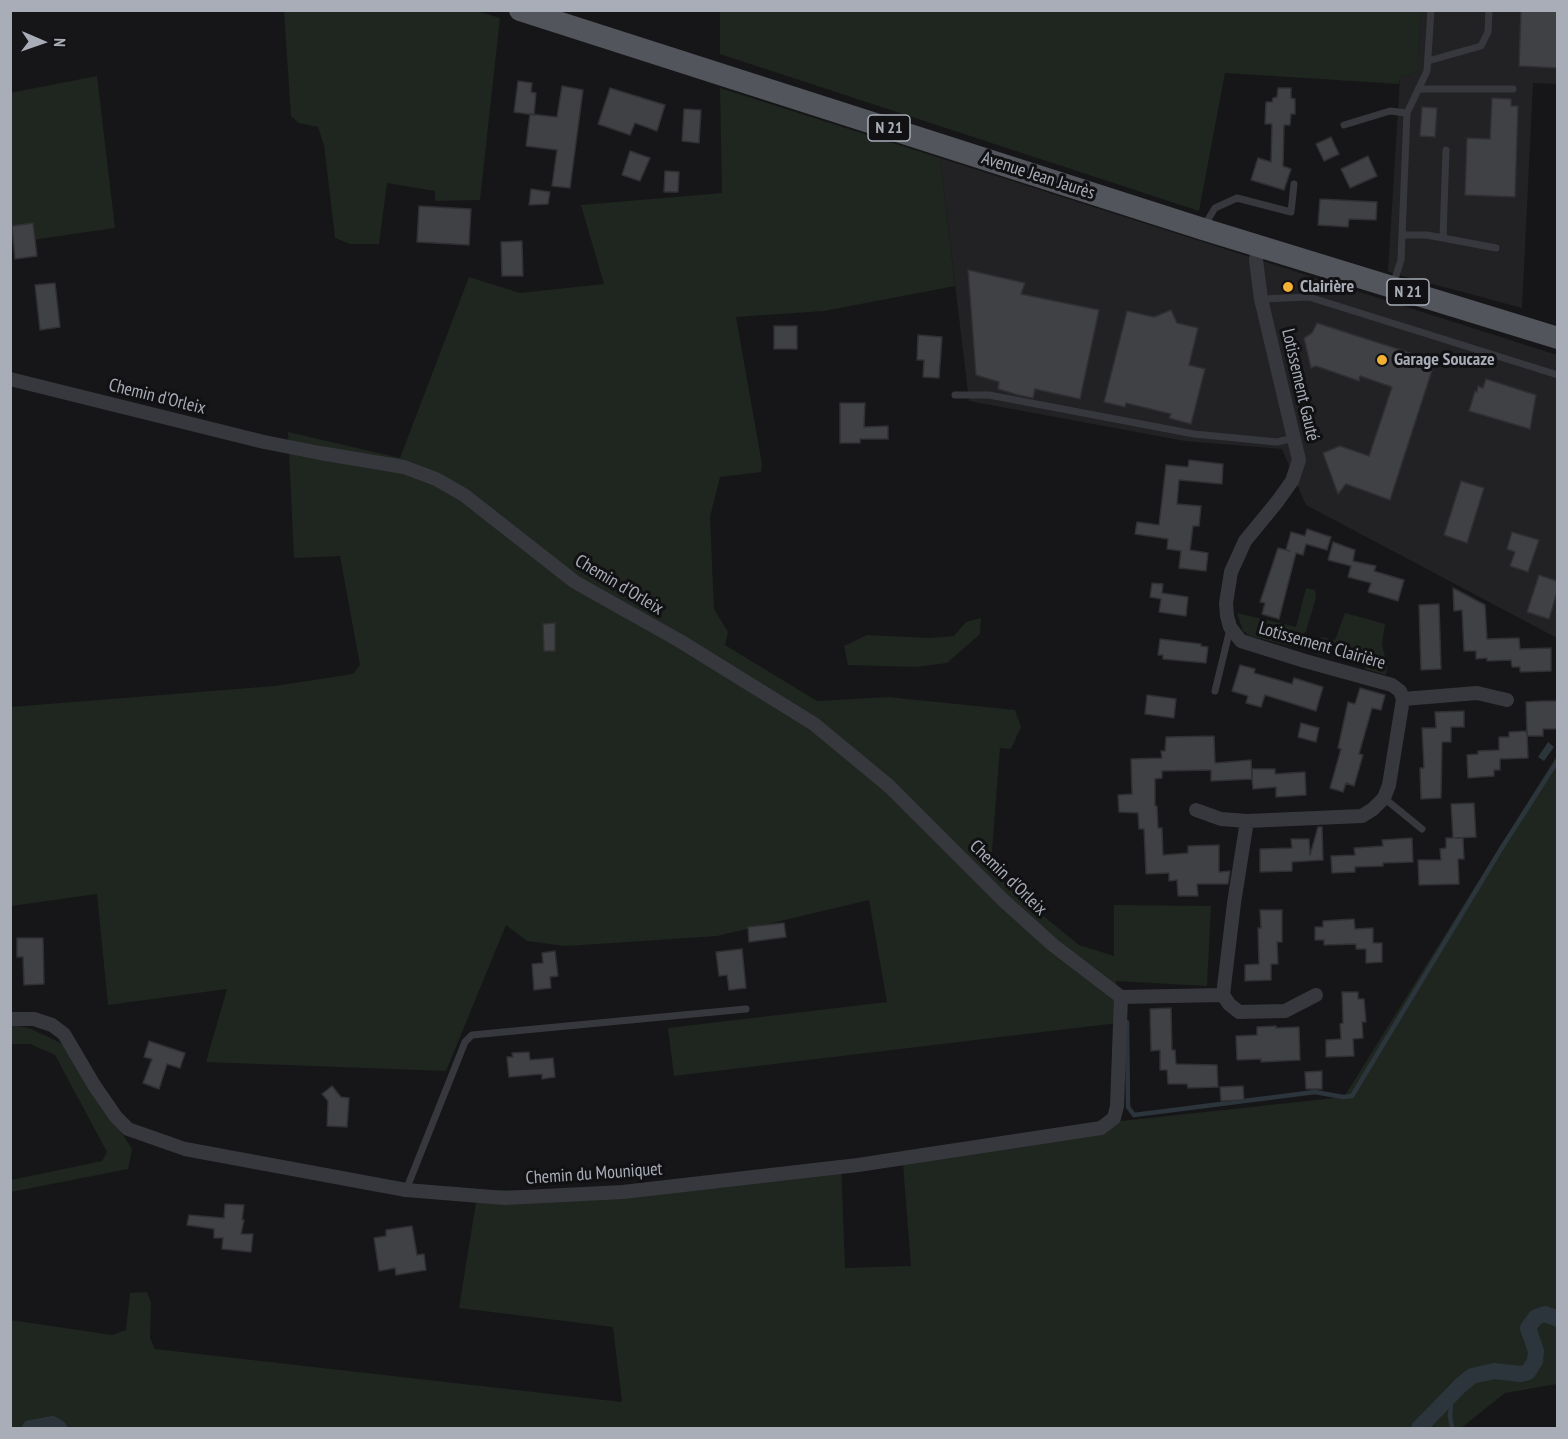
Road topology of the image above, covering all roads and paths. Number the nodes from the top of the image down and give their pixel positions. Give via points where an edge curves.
1 (520, 10) edge
2 (1431, 10) edge
3 (1488, 10) edge
4 (1428, 61) junction
5 (1419, 89) junction
6 (1513, 89) dead end
7 (1407, 113) junction
8 (1344, 125) dead end
9 (1446, 150) dead end
10 (1294, 184) dead end
11 (1203, 229) junction
12 (1402, 235) junction
13 (1443, 238) junction
14 (1258, 246) junction
15 (1496, 248) dead end
16 (1393, 288) junction
17 (1261, 299) junction
18 (1557, 338) edge
19 (1557, 375) edge
20 (10, 379) edge
21 (955, 395) dead end
22 (1294, 438) junction
23 (1230, 627) junction
24 (1215, 691) dead end
25 (1403, 699) junction
26 (1507, 700) dead end
27 (1384, 798) junction
28 (1196, 810) dead end
29 (1247, 820) junction
30 (1422, 829) dead end
31 (1223, 994) junction
32 (1316, 995) dead end
33 (1121, 997) junction
34 (746, 1009) dead end
35 (10, 1019) edge
36 (406, 1190) junction

1 - 11 main road, Avenue Jean Jaurès / N 21
2 - 4 lane
3 - 4 lane via 1488,32 1481,46
4 - 5 lane
5 - 6 lane
5 - 7 lane
7 - 8 lane via 1390,111
7 - 12 lane
9 - 13 lane
10 - 11 lane via 1291,212 1237,198 1215,208
11 - 14 main road, Avenue Jean Jaurès / N 21
12 - 13 lane
12 - 16 lane via 1401,260
13 - 15 lane
14 - 16 main road, Avenue Jean Jaurès / N 21
14 - 17 street, Lotissement Gauté
16 - 18 main road, Avenue Jean Jaurès / N 21
17 - 19 lane via 1309,297
17 - 22 street, Lotissement Gauté
20 - 33 street, Chemin d'Orleix via 264,442 404,466 436,479 464,495 575,582 814,724 889,786 1053,945
21 - 22 lane via 989,395 1194,434 1277,442
22 - 23 street, Lotissement Gauté via 1299,460 1292,482 1245,541 1231,572 1226,603
23 - 24 lane, Lotissement Gauté
23 - 25 street, Lotissement Clairière via 1241,641 1392,685
25 - 26 street via 1477,693
25 - 27 street
27 - 29 street via 1362,816
27 - 30 lane
28 - 29 street via 1221,819
29 - 31 street
31 - 32 street via 1239,1012 1285,1011
31 - 33 street
33 - 36 street, Chemin du Mouniquet via 1117,1106 1114,1118 1101,1128 858,1165 622,1192 505,1198
34 - 36 lane via 472,1035 465,1042
35 - 36 street, Chemin du Mouniquet via 34,1019 64,1034 94,1085 128,1129 185,1149

